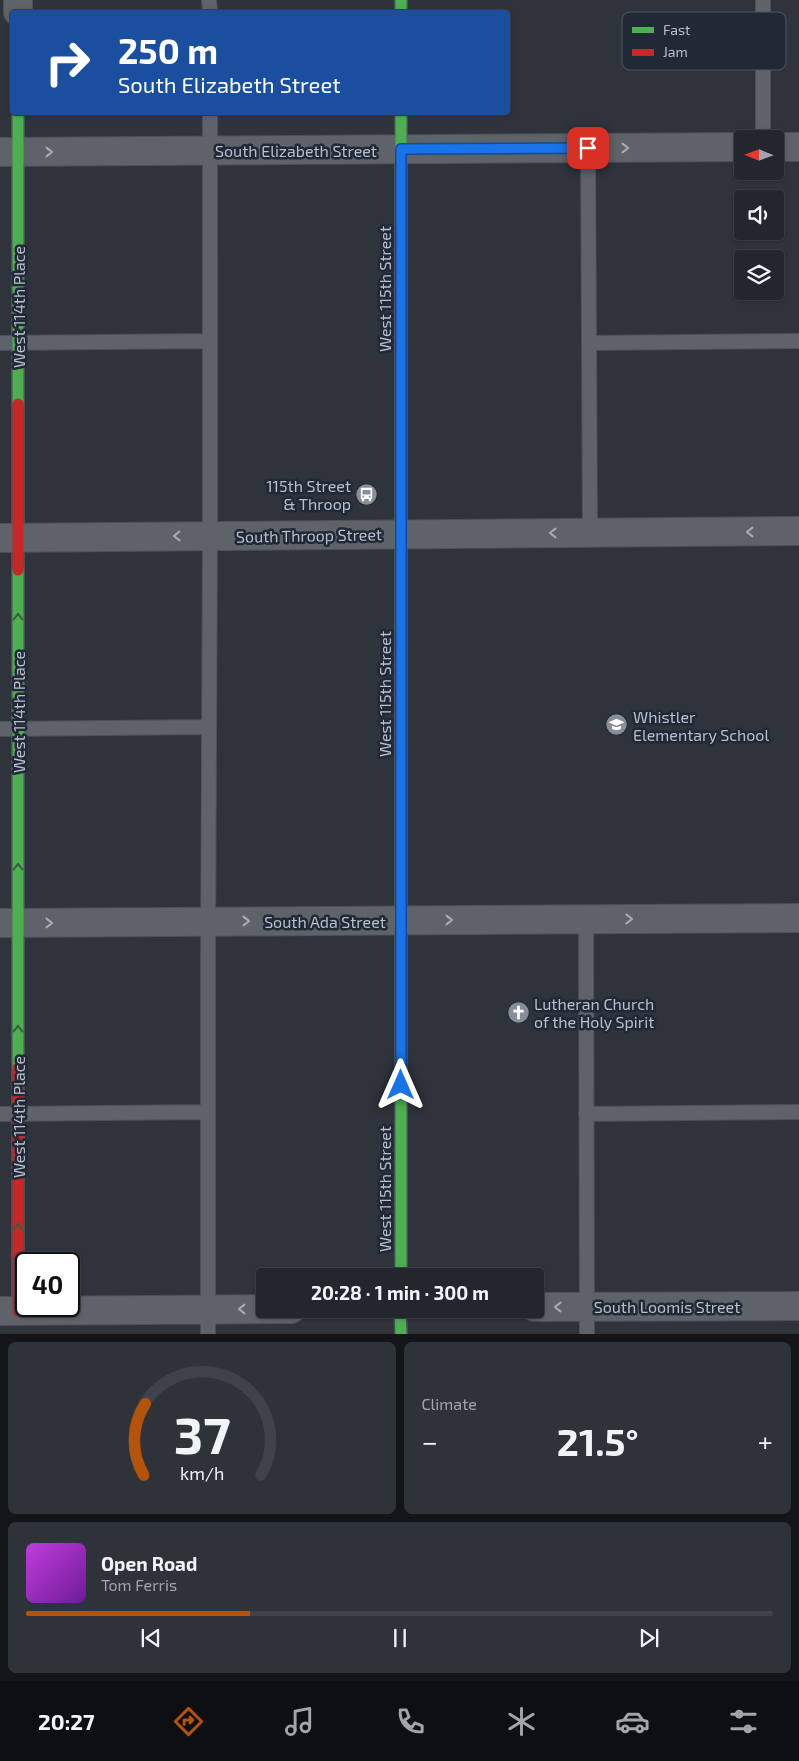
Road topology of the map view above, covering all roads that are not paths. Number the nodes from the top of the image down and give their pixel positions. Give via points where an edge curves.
1 (763, 70) edge
2 (17, 115) edge
3 (210, 115) edge
4 (400, 115) edge
5 (763, 130) edge
6 (799, 146) edge
7 (734, 147) edge
8 (784, 147) edge
9 (588, 148) junction
10 (401, 149) junction
11 (210, 151) junction
12 (9, 152) edge
13 (210, 341) junction
14 (799, 341) edge
15 (18, 342) junction
16 (0, 343) edge
17 (589, 343) junction
18 (799, 531) edge
19 (590, 533) junction
20 (400, 534) junction
21 (210, 536) junction
22 (9, 538) edge
23 (209, 727) junction
24 (0, 729) edge
25 (18, 729) junction
26 (799, 918) edge
27 (586, 919) junction
28 (400, 920) junction
29 (208, 922) junction
30 (9, 923) edge
31 (208, 1112) junction
32 (799, 1112) edge
33 (0, 1114) edge
34 (18, 1114) junction
35 (586, 1114) junction
36 (401, 1268) edge
37 (799, 1306) edge
38 (544, 1307) edge
39 (586, 1307) junction
40 (9, 1311) edge
41 (256, 1314) edge
42 (400, 1318) edge
43 (209, 1321) edge
44 (401, 1334) edge
45 (587, 1334) edge

1 - 5 lane
2 - 12 street, West 114th Place
3 - 11 lane
4 - 10 street, West 115th Street
6 - 8 street
9 -> 7 street, South Elizabeth Street
9 - 10 street, South Elizabeth Street
9 - 17 lane
10 - 11 street, South Elizabeth Street
10 - 20 street, West 115th Street
12 -> 11 street, South Elizabeth Street
11 - 13 lane
12 - 15 street, West 114th Place
13 - 15 lane
13 - 21 lane
14 - 17 lane
15 - 16 lane
15 - 22 street, West 114th Place
17 - 19 lane
18 -> 19 street, South Throop Street
19 -> 20 street, South Throop Street
20 - 21 street, South Throop Street
20 - 28 street, West 115th Street
21 -> 22 street, South Throop Street
21 - 23 lane
25 -> 22 street, West 114th Place
23 - 25 lane
23 - 29 lane
24 - 25 lane
30 -> 25 street, West 114th Place
27 -> 26 street, South Ada Street
28 -> 27 street, South Ada Street
27 - 35 lane
29 -> 28 street, South Ada Street
28 - 36 street, West 115th Street
30 -> 29 street, South Ada Street
29 - 31 lane
34 -> 30 street, West 114th Place
31 - 34 lane
31 - 43 lane
32 - 35 lane
33 - 34 lane
40 -> 34 street, West 114th Place
35 - 39 lane
37 - 39 street, South Loomis Street
39 -> 38 street, South Loomis Street
39 - 45 lane
40 - 43 street
41 -> 43 street
42 - 44 street

